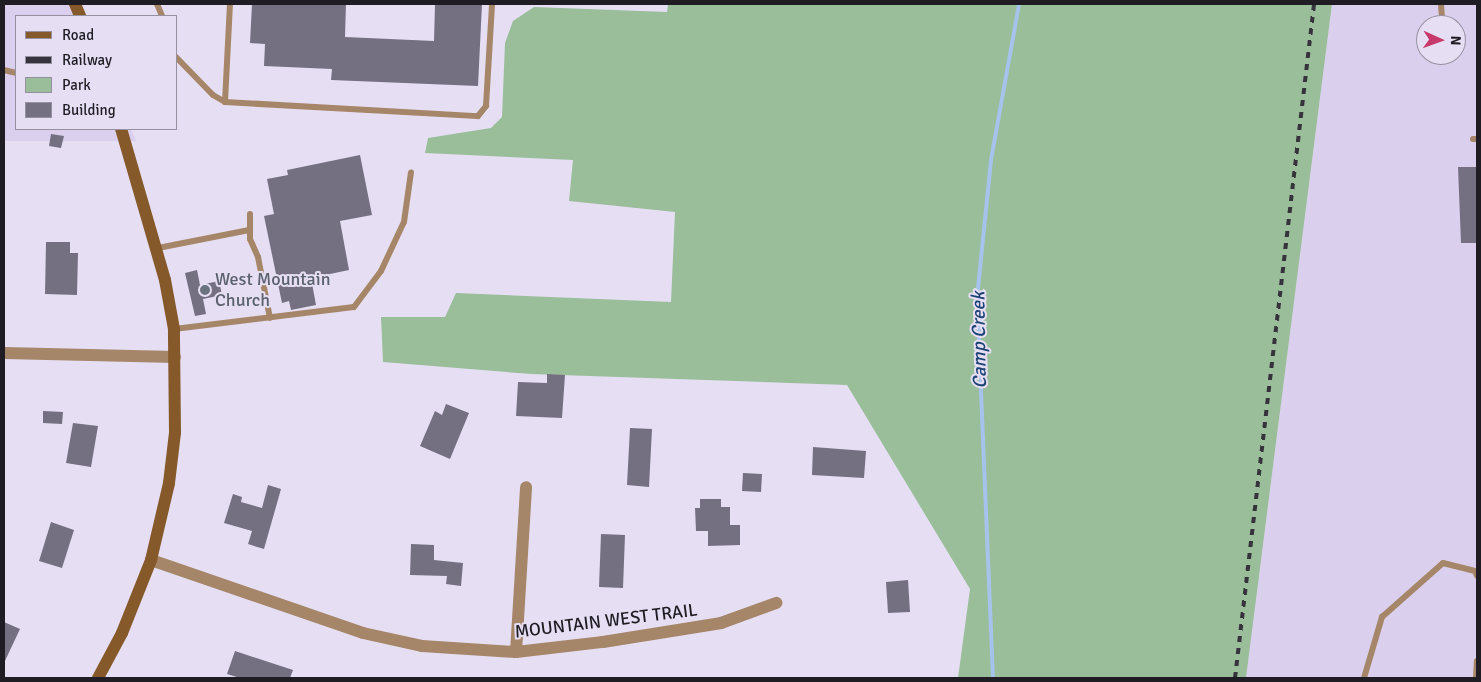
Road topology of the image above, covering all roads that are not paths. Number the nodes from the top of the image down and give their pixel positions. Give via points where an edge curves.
1 (230, 4) edge
2 (492, 4) edge
3 (178, 59) edge
4 (225, 102) junction
5 (120, 130) edge
6 (411, 172) dead end
7 (250, 214) dead end
8 (249, 230) junction
9 (158, 248) junction
10 (270, 318) junction
11 (174, 329) junction
12 (4, 353) edge
13 (174, 357) junction
14 (526, 487) dead end
15 (151, 560) junction
16 (1477, 576) edge
17 (776, 603) dead end
18 (516, 652) junction
19 (1477, 661) edge
20 (98, 678) edge
21 (1364, 678) edge
22 (1476, 678) edge

1 - 4 lane
2 - 4 lane via 486,106 478,116
3 - 4 lane via 213,95
5 - 9 main road
6 - 10 lane via 404,222 382,270 354,307
7 - 8 lane
8 - 9 lane
8 - 10 lane
9 - 11 main road
10 - 11 lane
11 - 13 main road
12 - 13 street
13 - 15 main road via 176,433 169,483
14 - 18 street
15 - 18 street, MOUNTAIN WEST TRAIL via 363,633 422,646
15 - 20 main road via 122,633
16 - 21 lane via 1474,572 1443,563 1382,616
17 - 18 street, MOUNTAIN WEST TRAIL via 721,623
19 - 22 lane

